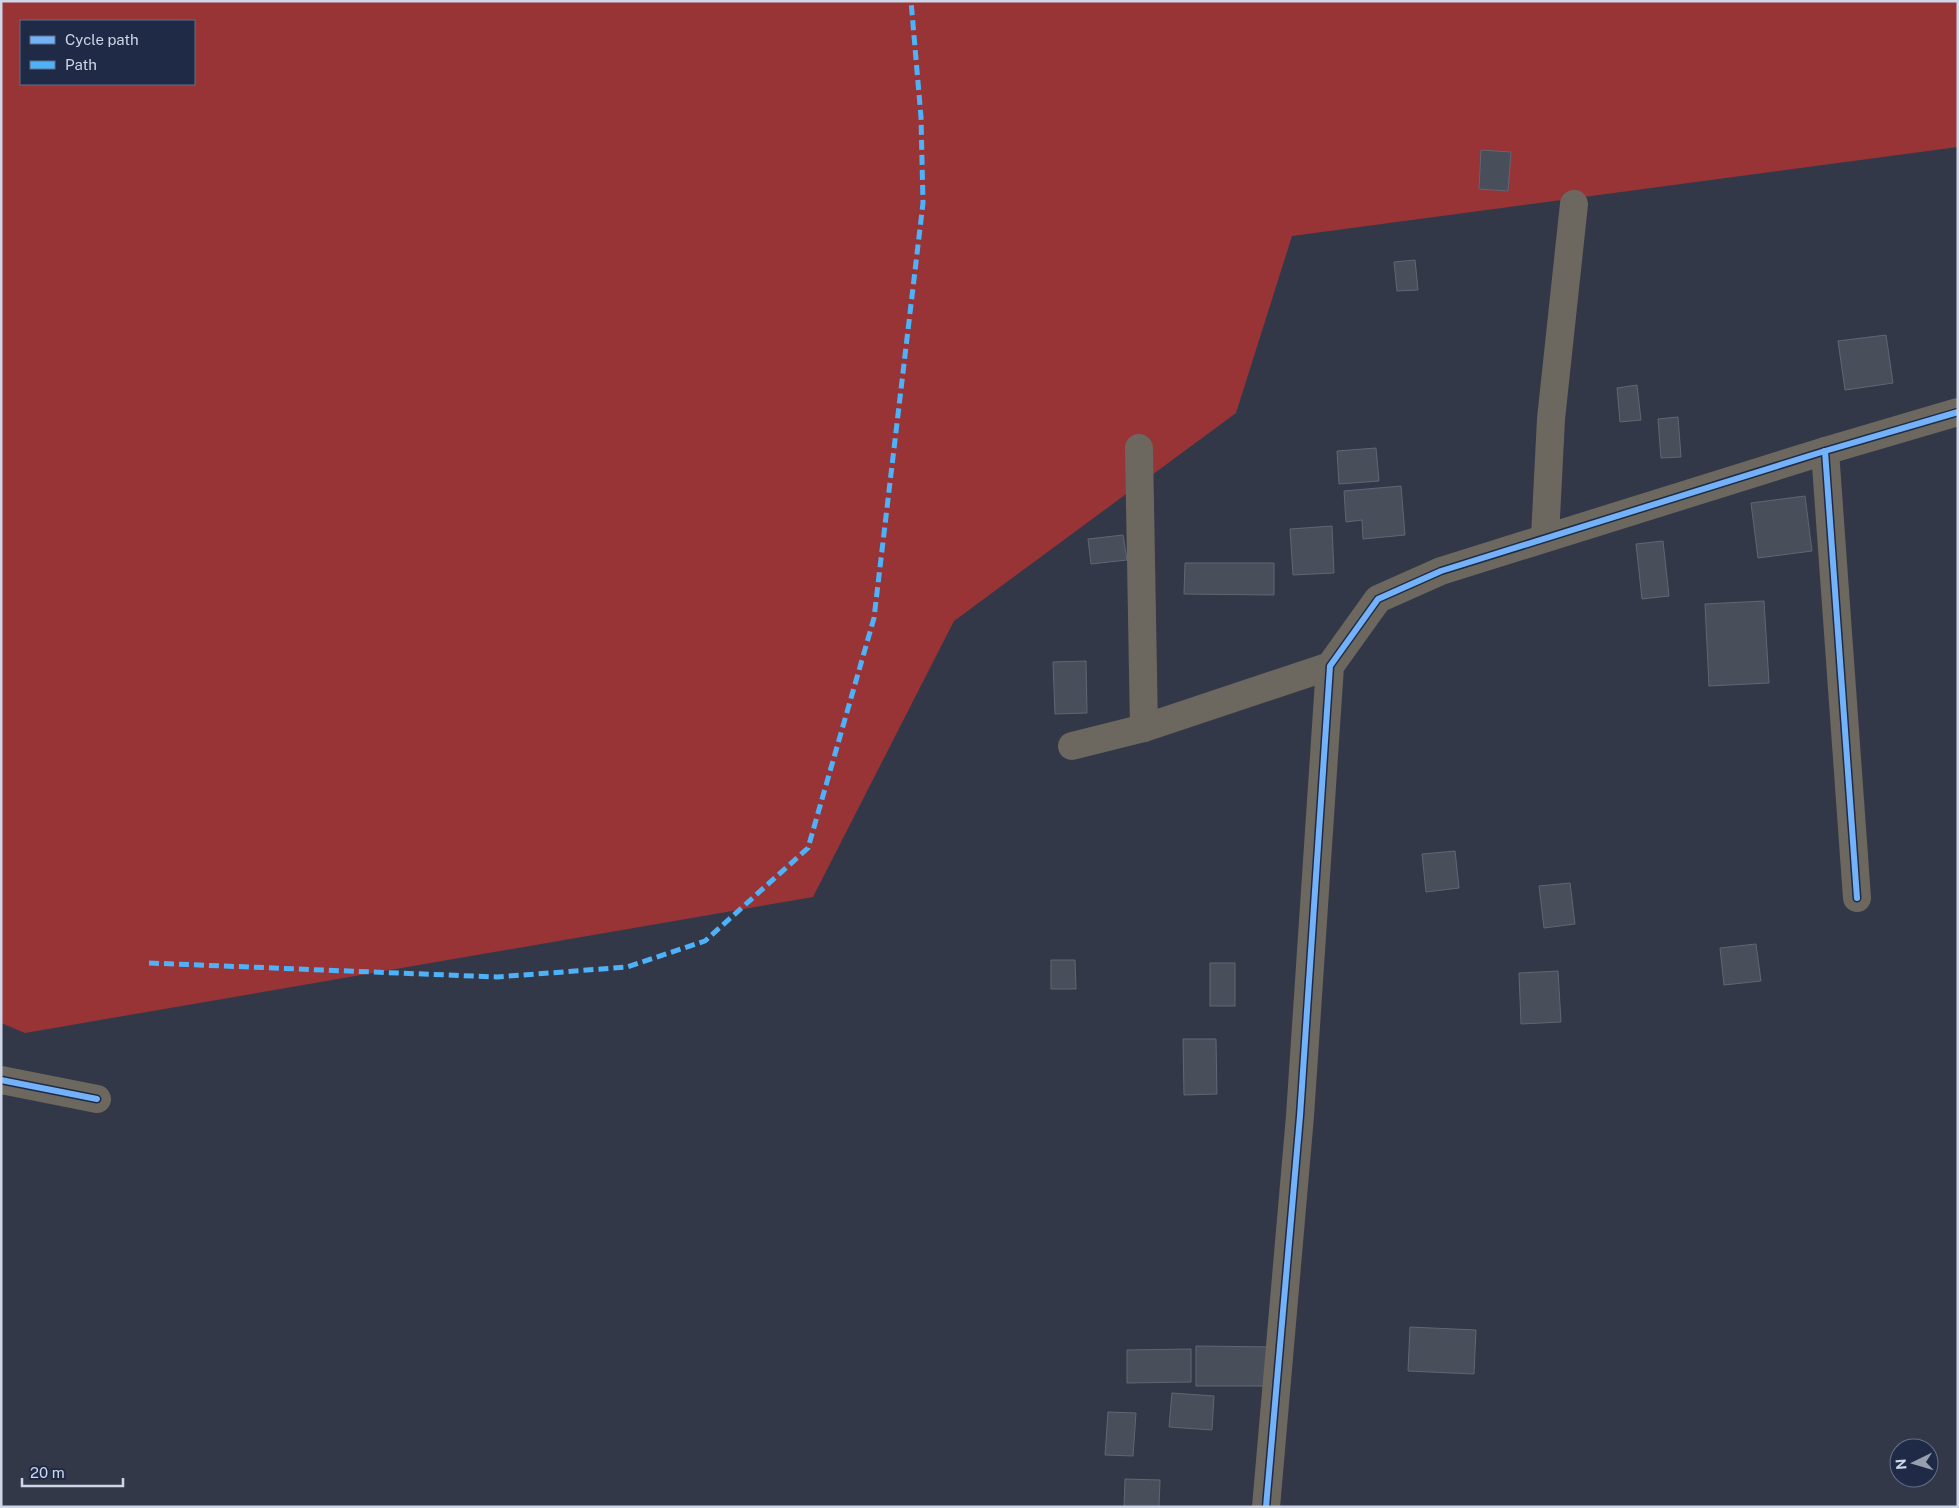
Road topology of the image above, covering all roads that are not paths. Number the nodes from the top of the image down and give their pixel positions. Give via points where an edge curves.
1 (1574, 204) dead end
2 (1958, 412) edge
3 (1139, 448) dead end
4 (1825, 451) junction
5 (1545, 537) junction
6 (1330, 666) junction
7 (1144, 728) junction
8 (1072, 746) dead end
9 (1857, 898) dead end
10 (1, 1080) edge
11 (97, 1099) dead end
12 (1266, 1507) edge

1 - 5 street via 1551,419
2 - 4 street
3 - 7 street
4 - 5 street
4 - 9 street
5 - 6 street via 1441,570 1378,599
6 - 7 street
6 - 12 street via 1300,1116
7 - 8 street
10 - 11 street

